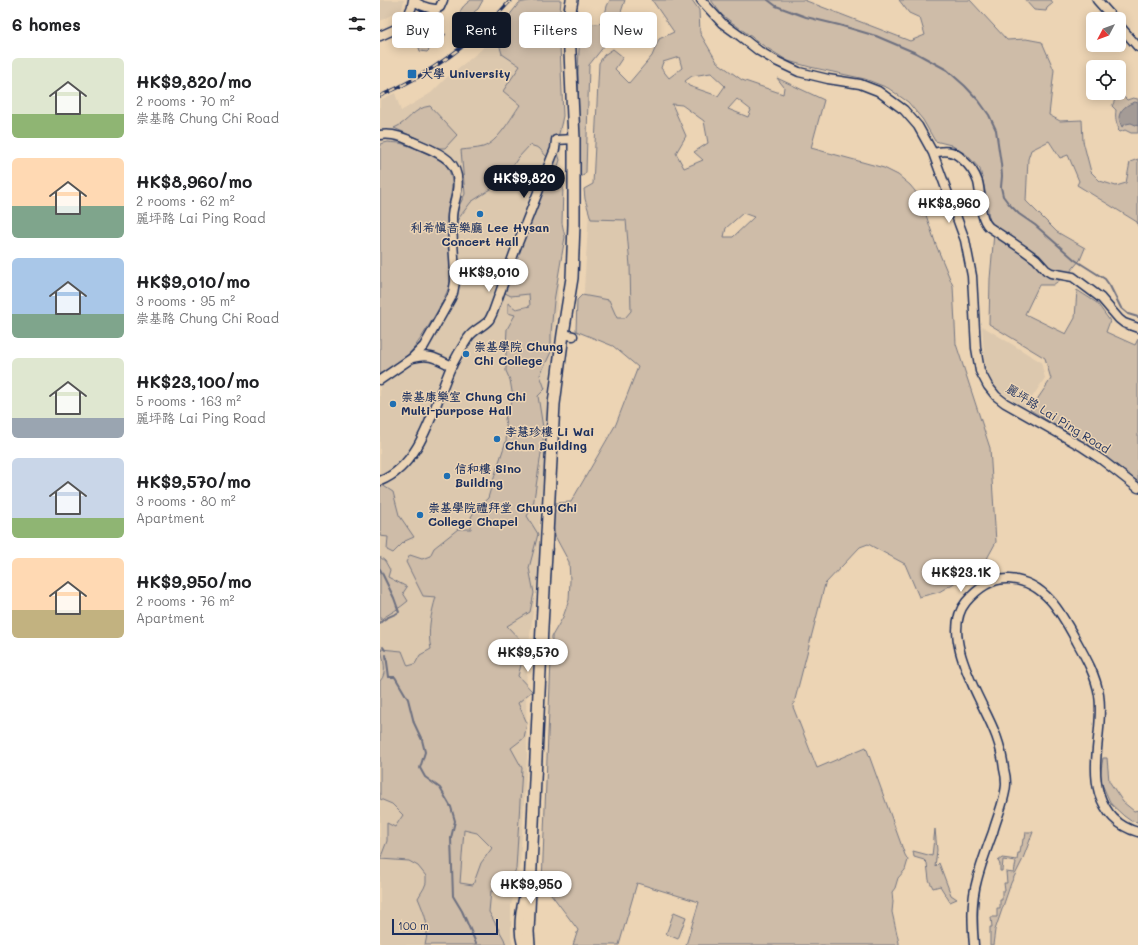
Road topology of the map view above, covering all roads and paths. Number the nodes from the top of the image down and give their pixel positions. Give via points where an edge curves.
1 (413, 0) edge
2 (443, 0) edge
3 (572, 0) edge
4 (701, 0) edge
5 (1097, 0) edge
6 (435, 9) junction
7 (410, 12) edge
8 (431, 12) edge
9 (1108, 12) edge
10 (392, 30) edge
11 (1126, 33) edge
12 (380, 36) edge
13 (1138, 47) edge
14 (380, 135) edge
15 (574, 139) junction
16 (933, 153) junction
17 (1138, 328) edge
18 (428, 341) junction
19 (432, 356) junction
20 (412, 358) junction
21 (452, 366) junction
22 (380, 380) edge
23 (380, 481) edge
24 (1138, 488) edge
25 (1138, 832) edge
26 (532, 866) junction
27 (522, 945) edge
28 (529, 945) edge
29 (974, 945) edge

1 - 6 street via 422,6
1 - 7 street
2 - 6 street via 440,7
3 - 15 main road via 569,30
4 - 16 street, 麗坪路 Lai Ping Road via 722,23 778,62 799,72 860,84 878,91 904,110 918,126
5 - 9 street
6 - 8 street
10 - 12 street
11 - 13 street
14 - 18 street via 401,136 437,152 453,167 457,180 452,218 455,282 453,293
15 - 21 street via 556,140 555,149 493,312 489,320 469,336
15 - 26 main road via 572,278 568,335 554,404
16 - 17 street via 948,151 959,156 972,170 978,182 983,217 989,227 1036,259 1046,270 1073,278 1101,298 1124,323
16 - 24 street, 麗坪路 Lai Ping Road via 965,240 972,276 976,353 985,382 1005,403 1081,446
18 - 19 street via 427,348
18 - 20 street
19 - 20 street
19 - 21 street
20 - 22 street
21 - 23 street via 417,448 400,469
25 - 29 street via 1119,823 1103,804 1097,776 1099,695 1094,675 1062,616 1038,588 1024,581 1003,578 984,585 960,609 958,642 967,673 998,737 1006,783 1004,798 973,899
26 - 27 street via 521,903 519,932
26 - 28 main road

